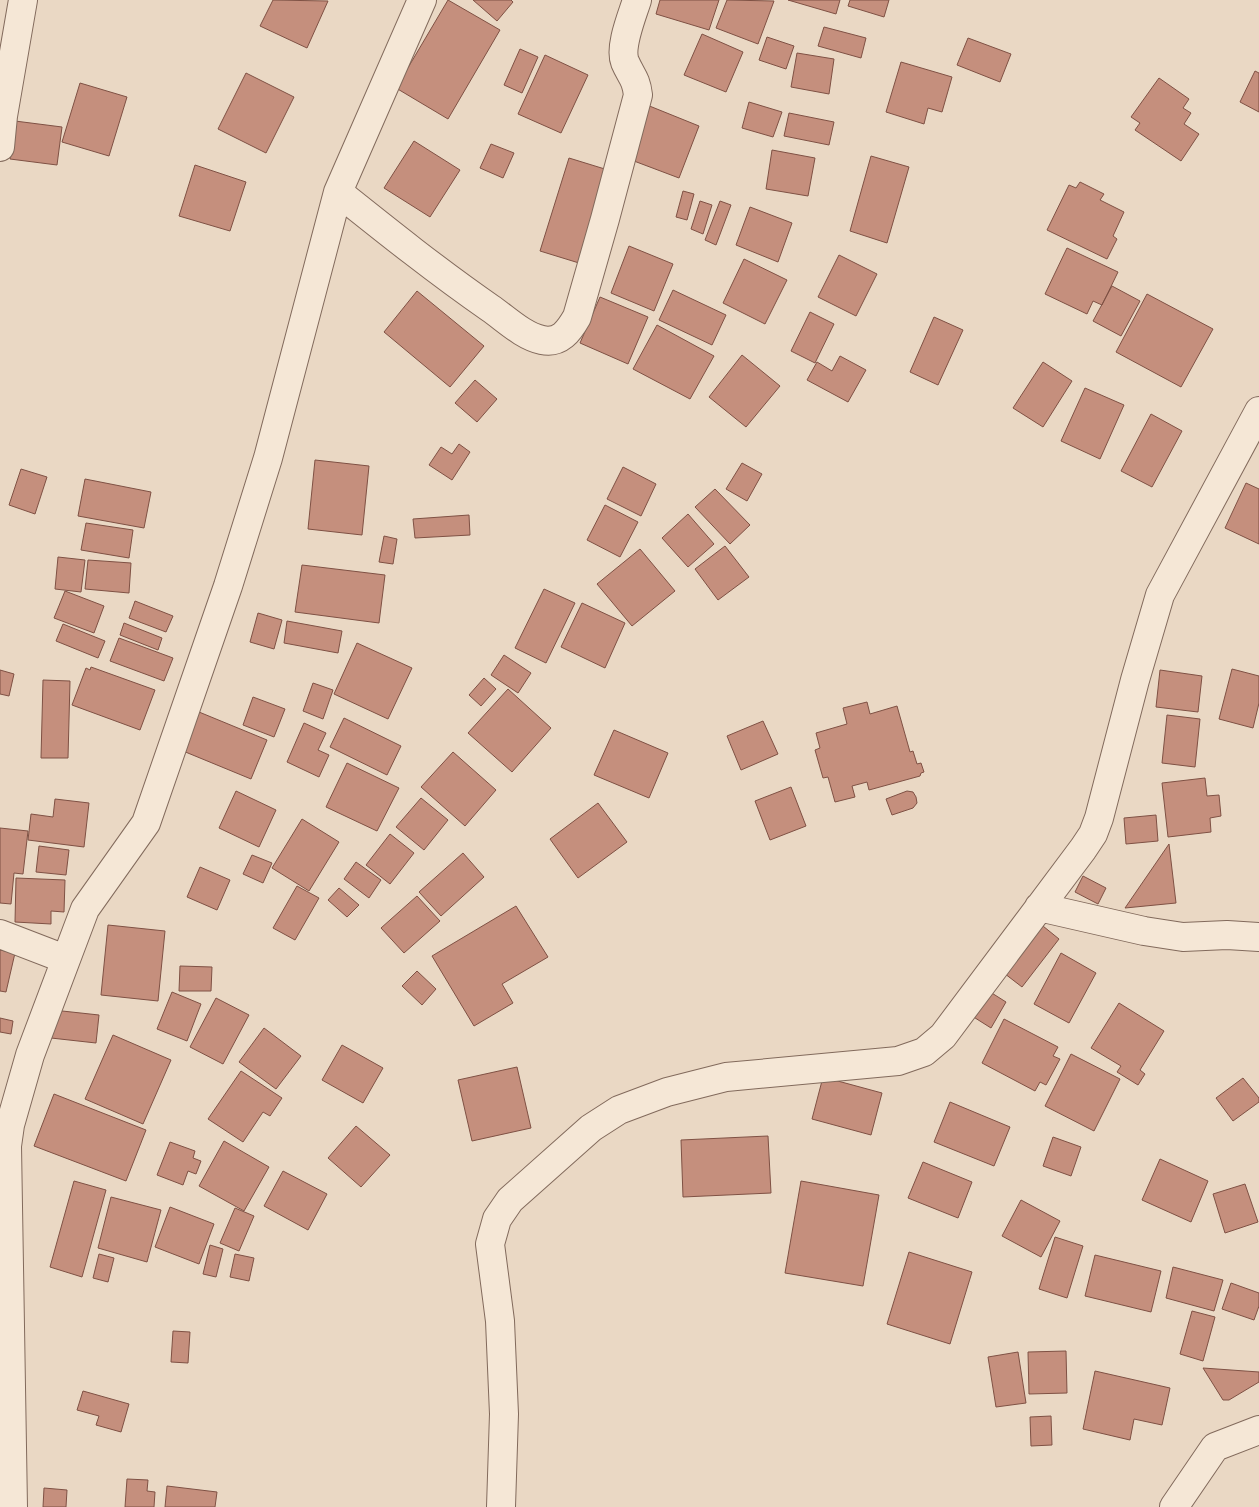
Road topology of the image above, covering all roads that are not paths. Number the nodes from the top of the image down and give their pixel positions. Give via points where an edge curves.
1 (23, 0) edge
2 (422, 0) edge
3 (637, 0) edge
4 (0, 147) edge
5 (338, 192) junction
6 (1259, 411) edge
7 (1039, 907) junction
8 (0, 934) edge
9 (1259, 937) edge
10 (65, 959) junction
11 (1259, 1430) edge
12 (13, 1507) edge
13 (501, 1507) edge
14 (1174, 1507) edge

1 - 4 street
2 - 5 street
3 - 5 street via 624,45 624,60 637,83 638,95 585,291 569,332 550,340 529,336 458,286
5 - 10 street via 268,458 228,586 146,823 85,909
6 - 7 street via 1160,595 1093,834
7 - 9 street via 1183,937
7 - 13 street via 943,1036 924,1052 898,1061 726,1077 667,1092 619,1110 591,1128 510,1200 497,1219 490,1244 500,1321 504,1414
8 - 10 street
10 - 12 street via 30,1055 7,1146
11 - 14 street via 1214,1447

